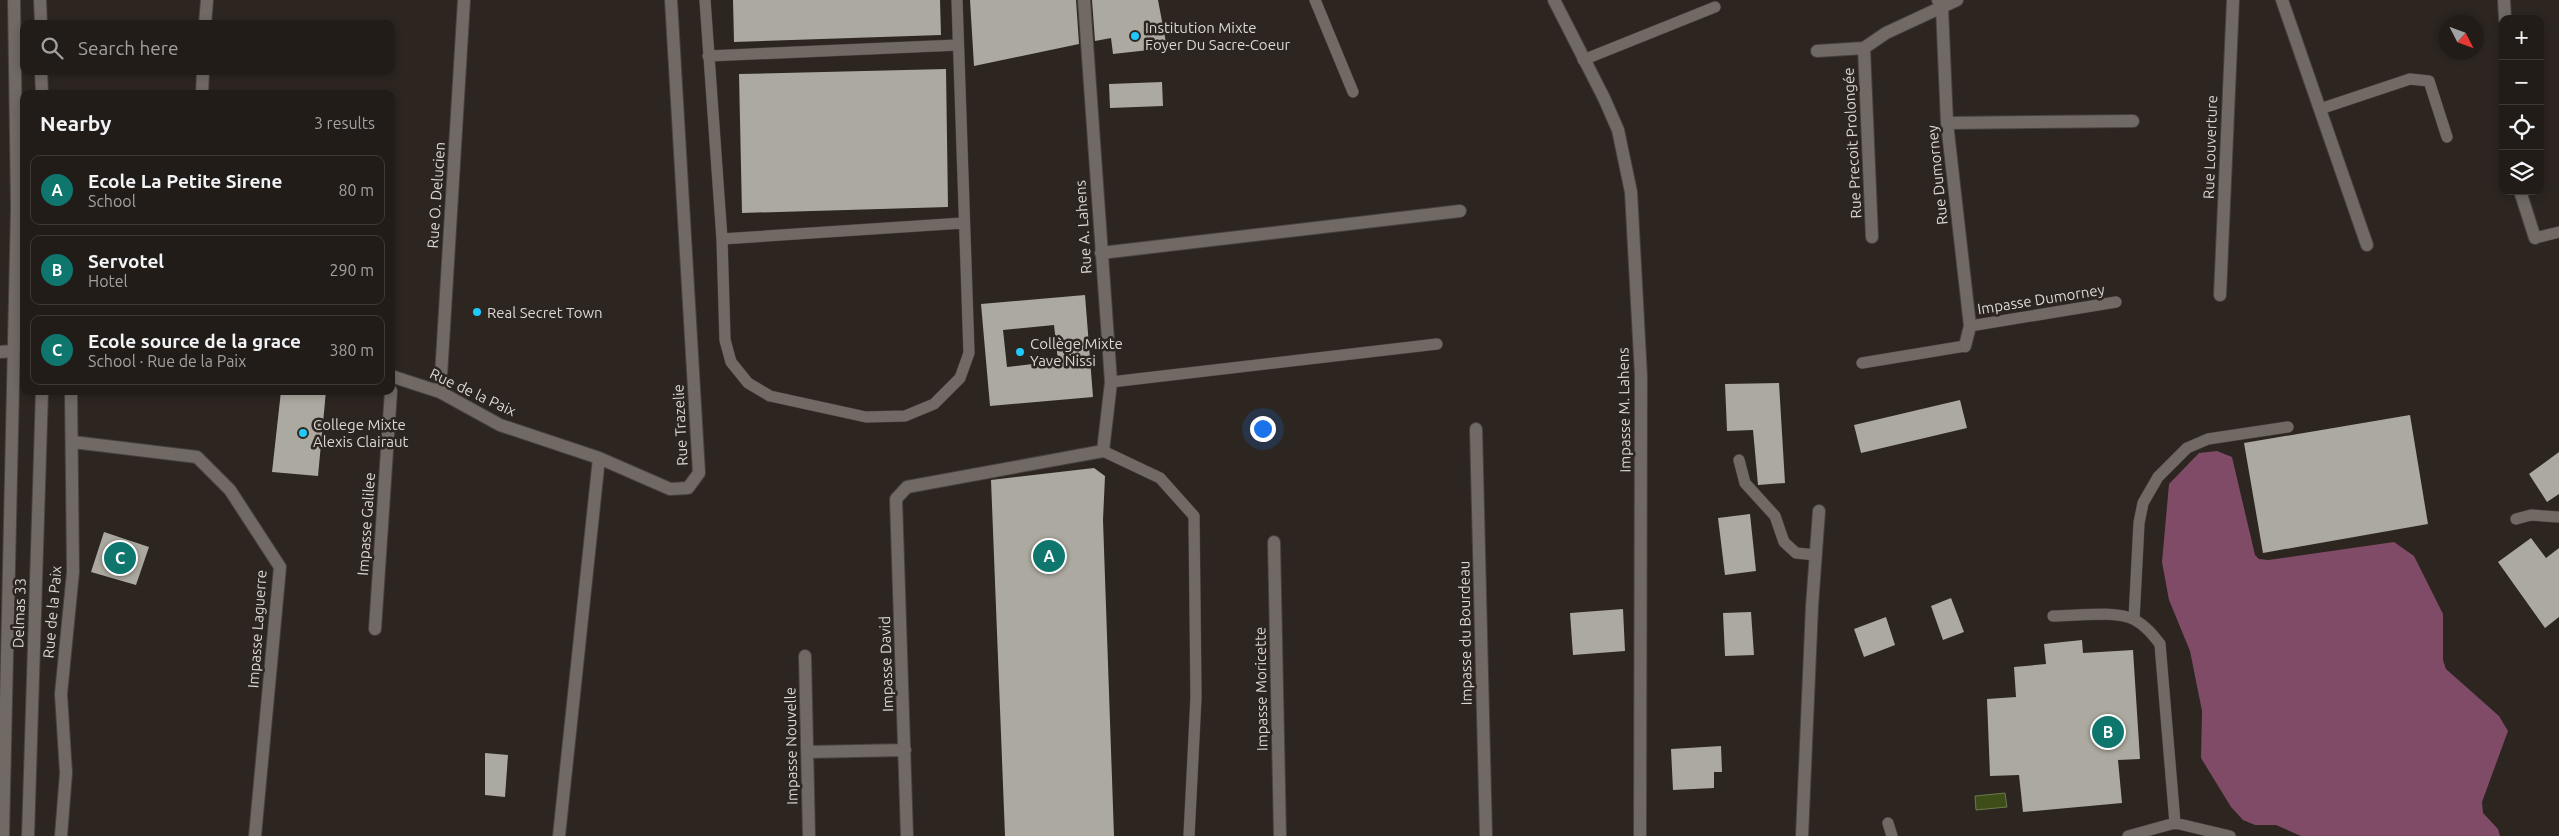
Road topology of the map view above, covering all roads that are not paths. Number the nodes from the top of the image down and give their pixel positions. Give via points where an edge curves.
1 (14, 0) edge
2 (40, 0) edge
3 (207, 0) edge
4 (464, 0) edge
5 (671, 0) edge
6 (705, 0) edge
7 (957, 0) edge
8 (1084, 0) edge
9 (1315, 0) edge
10 (1554, 0) edge
11 (1957, 0) edge
12 (2233, 0) edge
13 (2282, 0) edge
14 (2504, 0) edge
15 (1940, 4) edge
16 (1716, 7) dead end
17 (2506, 15) edge
18 (40, 20) edge
19 (206, 20) edge
20 (958, 46) junction
21 (1864, 48) junction
22 (1817, 51) dead end
23 (708, 56) junction
24 (1583, 60) junction
25 (41, 75) edge
26 (202, 75) edge
27 (42, 90) edge
28 (200, 90) edge
29 (1353, 92) dead end
30 (2320, 109) junction
31 (2133, 121) dead end
32 (1947, 123) junction
33 (2447, 137) dead end
34 (2521, 195) edge
35 (1460, 211) dead end
36 (964, 223) junction
37 (2559, 232) edge
38 (1872, 237) dead end
39 (2535, 238) joint
40 (722, 240) junction
41 (2367, 245) dead end
42 (1101, 253) junction
43 (2220, 295) dead end
44 (2116, 302) dead end
45 (1970, 326) junction
46 (1437, 344) dead end
47 (1965, 346) joint
48 (6, 352) edge
49 (1862, 363) dead end
50 (395, 377) edge
51 (1111, 382) junction
52 (440, 392) junction
53 (42, 395) edge
54 (71, 395) edge
55 (391, 395) edge
56 (2288, 427) dead end
57 (1476, 429) dead end
58 (72, 442) junction
59 (1103, 451) junction
60 (599, 458) junction
61 (1739, 460) dead end
62 (1819, 511) dead end
63 (2559, 517) edge
64 (2516, 518) dead end
65 (1274, 542) dead end
66 (1816, 555) junction
67 (2053, 616) dead end
68 (2134, 619) junction
69 (375, 629) dead end
70 (806, 656) dead end
71 (905, 750) junction
72 (807, 752) junction
73 (1888, 823) dead end
74 (2175, 823) junction
75 (3, 836) edge
76 (28, 836) edge
77 (61, 836) edge
78 (255, 836) edge
79 (559, 836) edge
80 (809, 836) edge
81 (907, 836) edge
82 (1189, 836) edge
83 (1280, 836) edge
84 (1486, 836) edge
85 (1640, 836) edge
86 (1802, 836) edge
87 (1892, 836) edge
88 (2128, 836) edge
89 (2230, 836) edge

1 - 48 street, Delmas 33 via 17,207
2 - 18 street
3 - 19 street
4 - 52 street, Rue O. Delucien
5 - 60 street, Rue Trazelie via 699,473 688,488 670,489
6 - 23 lane
7 - 20 lane
8 - 42 street, Rue A. Lahens
9 - 29 lane
10 - 24 street, Impasse M. Lahens
11 - 15 street
12 - 43 street, Rue Louverture
13 - 30 street
14 - 17 street
15 - 21 street
15 - 32 street, Rue Dumorney
16 - 24 lane
20 - 23 lane
20 - 36 lane
21 - 22 street
21 - 38 street, Rue Precoit Prolongée
23 - 40 lane
24 - 85 street, Impasse M. Lahens via 1618,130 1631,192 1642,376
25 - 27 street
26 - 28 street
30 - 33 lane via 2410,79 2429,81
30 - 41 street
31 - 32 street
32 - 45 street, Rue Dumorney
34 - 39 street
35 - 42 street
36 - 40 lane
36 - 40 lane via 969,353 960,378 934,404 905,416 857,415 770,396 748,383 731,362 725,340
37 - 39 lane
42 - 51 street, Rue A. Lahens
44 - 45 lane, Impasse Dumorney
45 - 47 street, Rue Dumorney
46 - 51 lane
47 - 49 lane
48 - 75 street, Delmas 33
50 - 52 street, Rue de la Paix
51 - 59 street, Rue A. Lahens
52 - 60 street, Rue de la Paix via 500,425
53 - 76 street, Delmas 33
54 - 58 street, Rue de la Paix
55 - 69 street, Impasse Galilee
56 - 68 lane via 2208,439 2187,448 2158,477 2143,502 2139,524
57 - 84 street, Impasse du Bourdeau
58 - 77 street, Rue de la Paix via 73,572 60,694 66,773
58 - 78 street, Impasse Laguerre via 197,457 230,490 280,567
59 - 71 street, Impasse David via 907,487 900,492 896,499
59 - 82 lane via 1160,478 1194,516 1196,697
60 - 79 street
61 - 66 lane via 1745,483 1775,516 1784,542 1796,553
62 - 66 street
63 - 64 lane via 2531,515
65 - 83 street, Impasse Moricette
66 - 86 street
67 - 68 lane via 2118,615
68 - 74 lane via 2148,628 2160,644
70 - 72 street, Impasse Nouvelle
71 - 72 street
71 - 81 street, Impasse David
72 - 80 street, Impasse Nouvelle
73 - 87 lane
74 - 88 lane
74 - 89 lane

